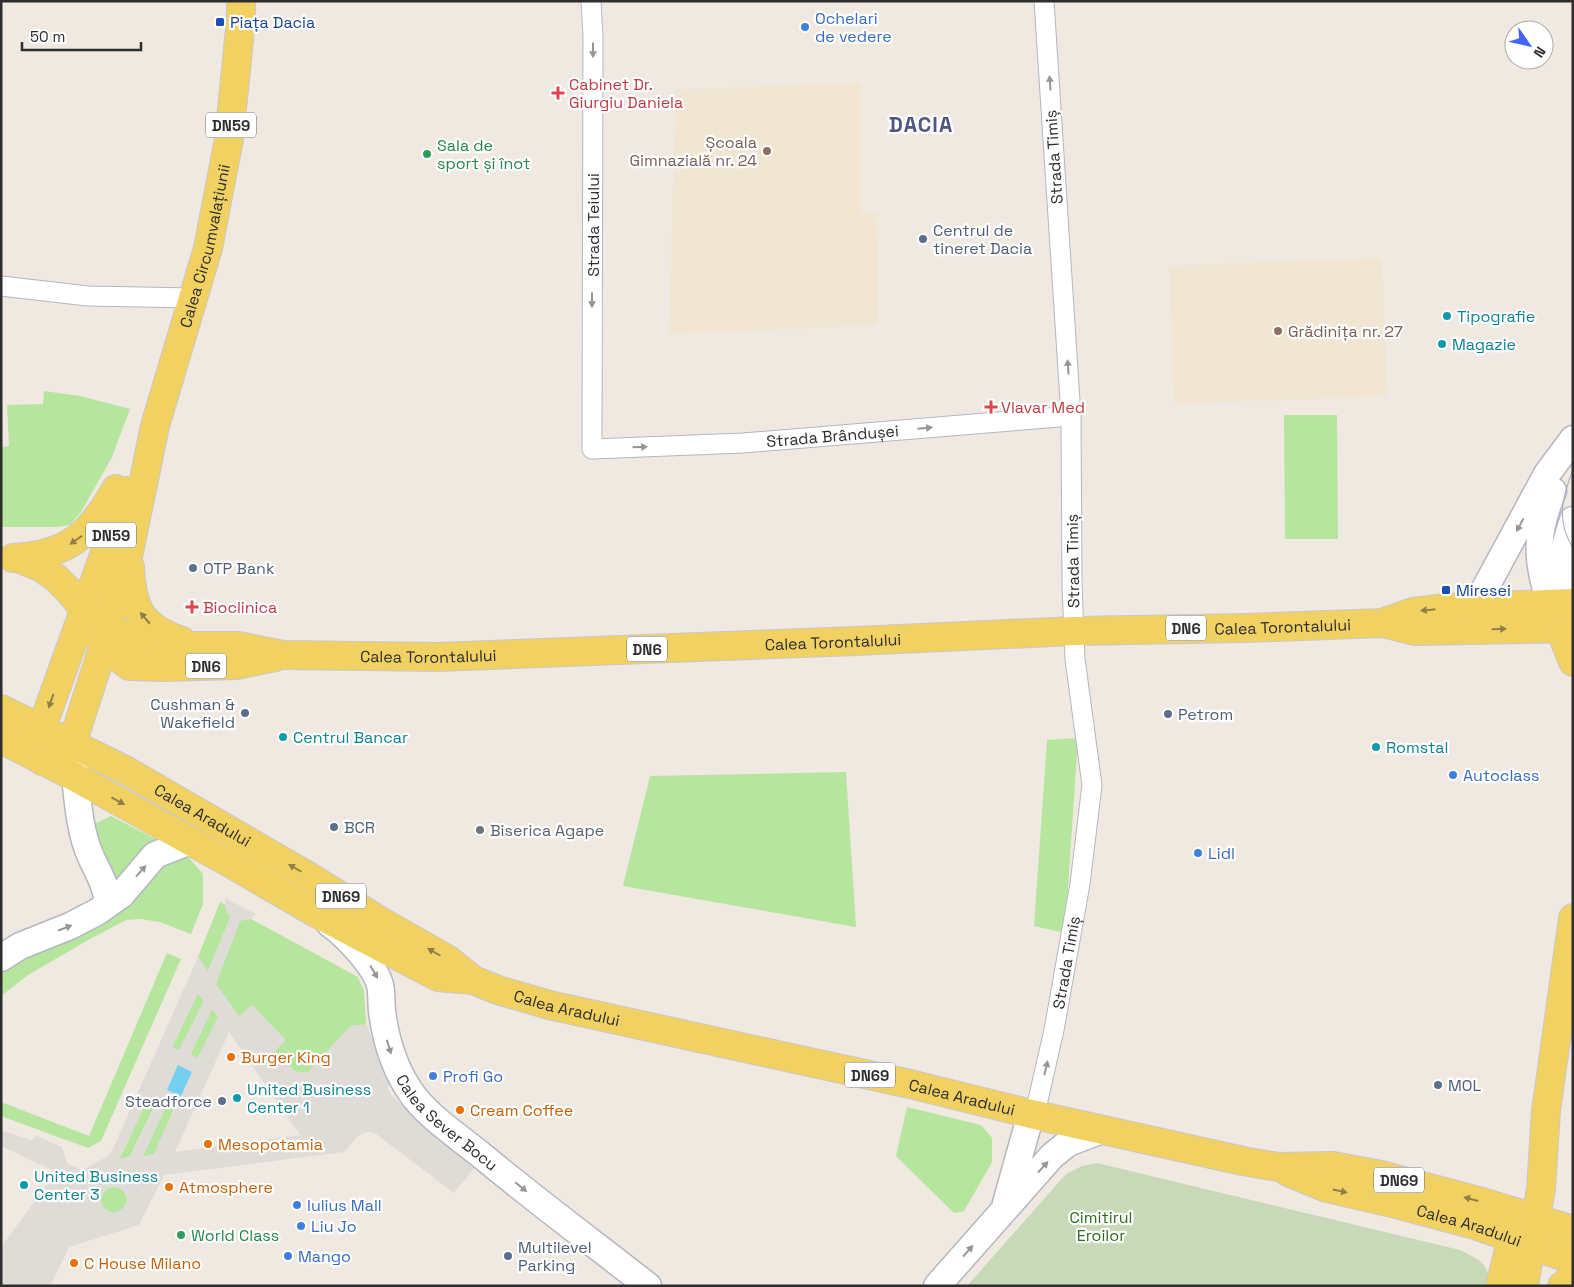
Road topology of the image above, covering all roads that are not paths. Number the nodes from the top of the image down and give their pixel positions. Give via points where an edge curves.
1 (241, 1) edge
2 (591, 1) edge
3 (1044, 1) edge
4 (1, 286) edge
5 (194, 298) junction
6 (1071, 416) junction
7 (155, 426) junction
8 (1573, 439) edge
9 (1573, 447) edge
10 (592, 449) joint
11 (138, 461) junction
12 (1573, 520) edge
13 (129, 552) junction
14 (10, 558) edge
15 (1475, 607) junction
16 (84, 609) junction
17 (1567, 612) edge
18 (1383, 623) junction
19 (1074, 631) junction
20 (106, 637) junction
21 (203, 646) junction
22 (283, 656) junction
23 (1573, 662) edge
24 (129, 666) junction
25 (1, 709) edge
26 (83, 712) junction
27 (41, 730) junction
28 (1, 739) edge
29 (72, 744) junction
30 (42, 761) junction
31 (76, 777) junction
32 (191, 841) junction
33 (107, 904) junction
34 (316, 913) junction
35 (1573, 918) edge
36 (7, 950) edge
37 (474, 980) junction
38 (1031, 1114) junction
39 (1102, 1130) junction
40 (998, 1216) junction
41 (1524, 1229) junction
42 (1573, 1230) edge
43 (1573, 1260) edge
44 (1573, 1277) edge
45 (648, 1286) edge
46 (938, 1286) edge
47 (1500, 1286) edge
48 (1524, 1286) edge
49 (1562, 1286) edge

1 - 5 main road, Calea Circumvalațiunii / DN59 via 229,138 210,239
2 -> 10 street, Strada Teiului
6 -> 3 street, Strada Timiș
4 - 5 street via 88,296
5 - 7 main road, Calea Circumvalațiunii / DN59
10 -> 6 street, Strada Brândușei via 743,443
6 - 19 street, Strada Timiș
7 - 11 main road, Calea Circumvalațiunii / DN59
7 - 13 main road, Calea Circumvalațiunii / DN59
8 -> 15 main road via 1547,474
9 - 17 main road via 1549,501 1540,529 1539,552 1542,576
11 -> 14 main road via 81,537 70,545 49,552
11 - 16 main road, DN59
12 - 17 main road via 1563,552
13 - 20 main road, Calea Circumvalațiunii / DN59
21 -> 13 main road, DN6 via 168,635 142,616 131,587
14 - 16 main road via 42,568 56,578
15 - 17 main road, Calea Torontalului / DN6
15 -> 18 main road, Calea Torontalului / DN6 via 1414,612
16 - 20 main road via 93,630
16 -> 27 main road
18 -> 17 main road, Calea Torontalului / DN6 via 1415,630
17 - 23 main road
18 - 19 main road, Calea Torontalului / DN6
19 - 22 main road, Calea Torontalului / DN6 via 438,657
38 -> 19 street, Strada Timiș via 1038,1100 1052,1039 1080,884 1092,785
20 - 21 main road, Calea Torontalului / DN6 via 163,646
20 - 24 main road
20 - 26 main road, Calea Circumvalațiunii
21 - 22 main road, Calea Torontalului / DN6 via 238,646
22 - 24 main road, Calea Torontalului / DN6 via 237,665
24 - 26 main road via 115,676
25 - 27 main road, Calea Aradului / DN69
26 - 29 main road, Calea Circumvalațiunii
27 - 29 main road, Calea Aradului / DN69
27 - 30 main road via 37,747
28 - 30 main road, Calea Aradului
29 - 30 main road via 55,760
29 - 31 main road
37 -> 29 main road, Calea Aradului / DN69 via 447,959 308,876 125,770
30 - 31 main road, Calea Aradului / DN69
31 -> 32 main road, Calea Aradului / DN69
31 - 33 main road via 87,850 108,898
33 -> 32 main road via 121,895 155,855
32 - 34 main road, Calea Aradului / DN69
36 -> 33 main road via 86,919
34 - 37 main road, Calea Aradului / DN69 via 438,977
34 -> 45 main road, Calea Sever Bocu via 338,930 373,969 380,985 389,1048 400,1077 416,1100 499,1170
35 - 41 main road via 1546,1111
37 - 38 main road, Calea Aradului / DN69 via 549,1005 910,1084
38 - 39 main road, Calea Aradului / DN69
38 - 40 main road via 1009,1194
40 -> 39 main road via 1052,1156 1075,1140
39 - 41 main road, Calea Aradului / DN69 via 1278,1167 1333,1166 1381,1175
46 -> 40 main road
41 - 42 main road, Calea Aradului / DN69
41 - 43 main road, Calea Aradului / DN69
41 - 47 main road
41 - 48 main road
44 - 49 main road

